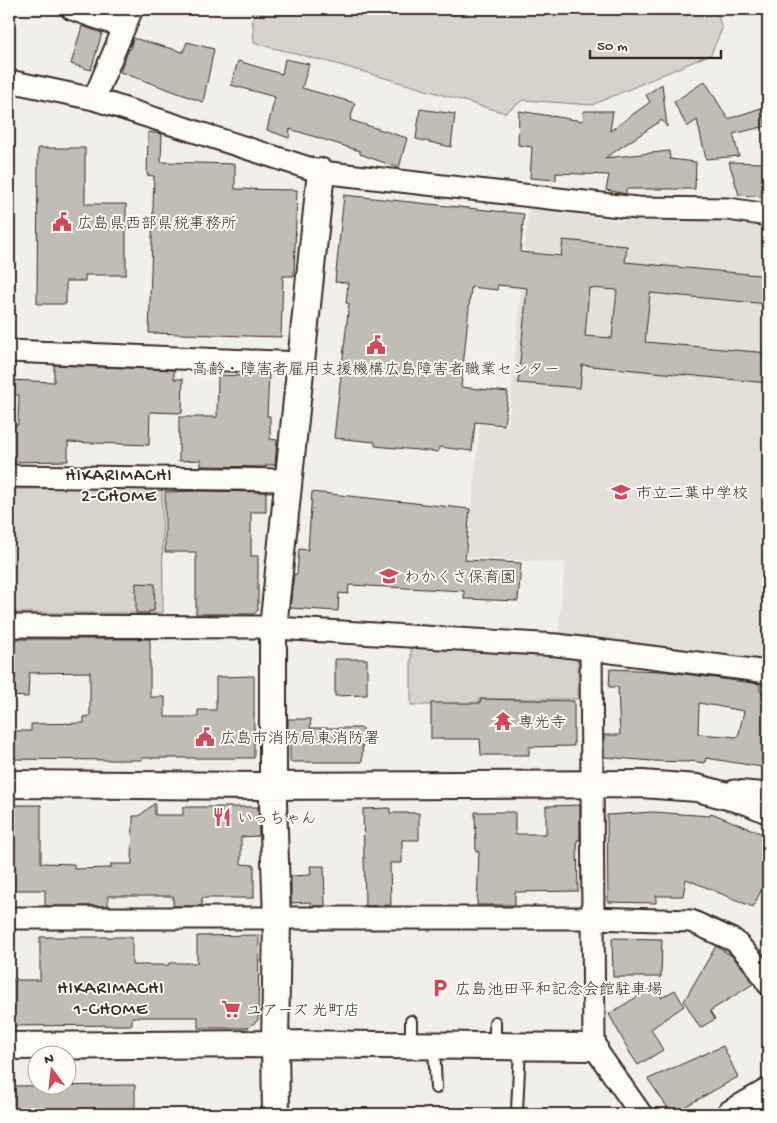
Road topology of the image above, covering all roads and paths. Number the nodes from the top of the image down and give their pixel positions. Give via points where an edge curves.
1 (72, 9) edge
2 (128, 18) edge
3 (9, 81) edge
4 (94, 100) junction
5 (321, 172) junction
6 (768, 215) edge
7 (9, 350) edge
8 (301, 362) junction
9 (9, 476) edge
10 (289, 480) junction
11 (9, 626) edge
12 (273, 628) junction
13 (591, 650) junction
14 (768, 672) edge
15 (9, 784) edge
16 (592, 784) junction
17 (273, 785) junction
18 (697, 788) junction
19 (768, 794) edge
20 (768, 810) edge
21 (9, 918) edge
22 (592, 918) junction
23 (276, 919) junction
24 (768, 984) edge
25 (419, 1038) junction
26 (503, 1038) junction
27 (274, 1044) junction
28 (9, 1046) edge
29 (594, 1047) junction
30 (436, 1088) dead end
31 (768, 1092) edge
32 (517, 1110) dead end
33 (276, 1114) edge
34 (641, 1114) edge
35 (730, 1114) edge

1 - 2 street
2 - 4 street
3 - 4 street
4 - 5 street
5 - 6 street via 637,208 728,209
5 - 8 street
7 - 8 street
8 - 10 street
9 - 10 street
10 - 12 street
11 - 12 street
12 - 13 street via 557,645
12 - 17 street
13 - 14 street
13 - 16 street
15 - 17 street
16 - 17 street
16 - 18 street
16 - 22 street
17 - 23 street
18 - 19 street
18 - 20 street
21 - 23 street
22 - 23 street
22 - 24 street via 691,921 735,941
22 - 29 street
23 - 27 street
25 - 26 street
25 - 27 street
25 - 30 lane
26 - 29 street
26 - 32 lane
27 - 28 street
27 - 33 street
29 - 34 street
31 - 35 street

